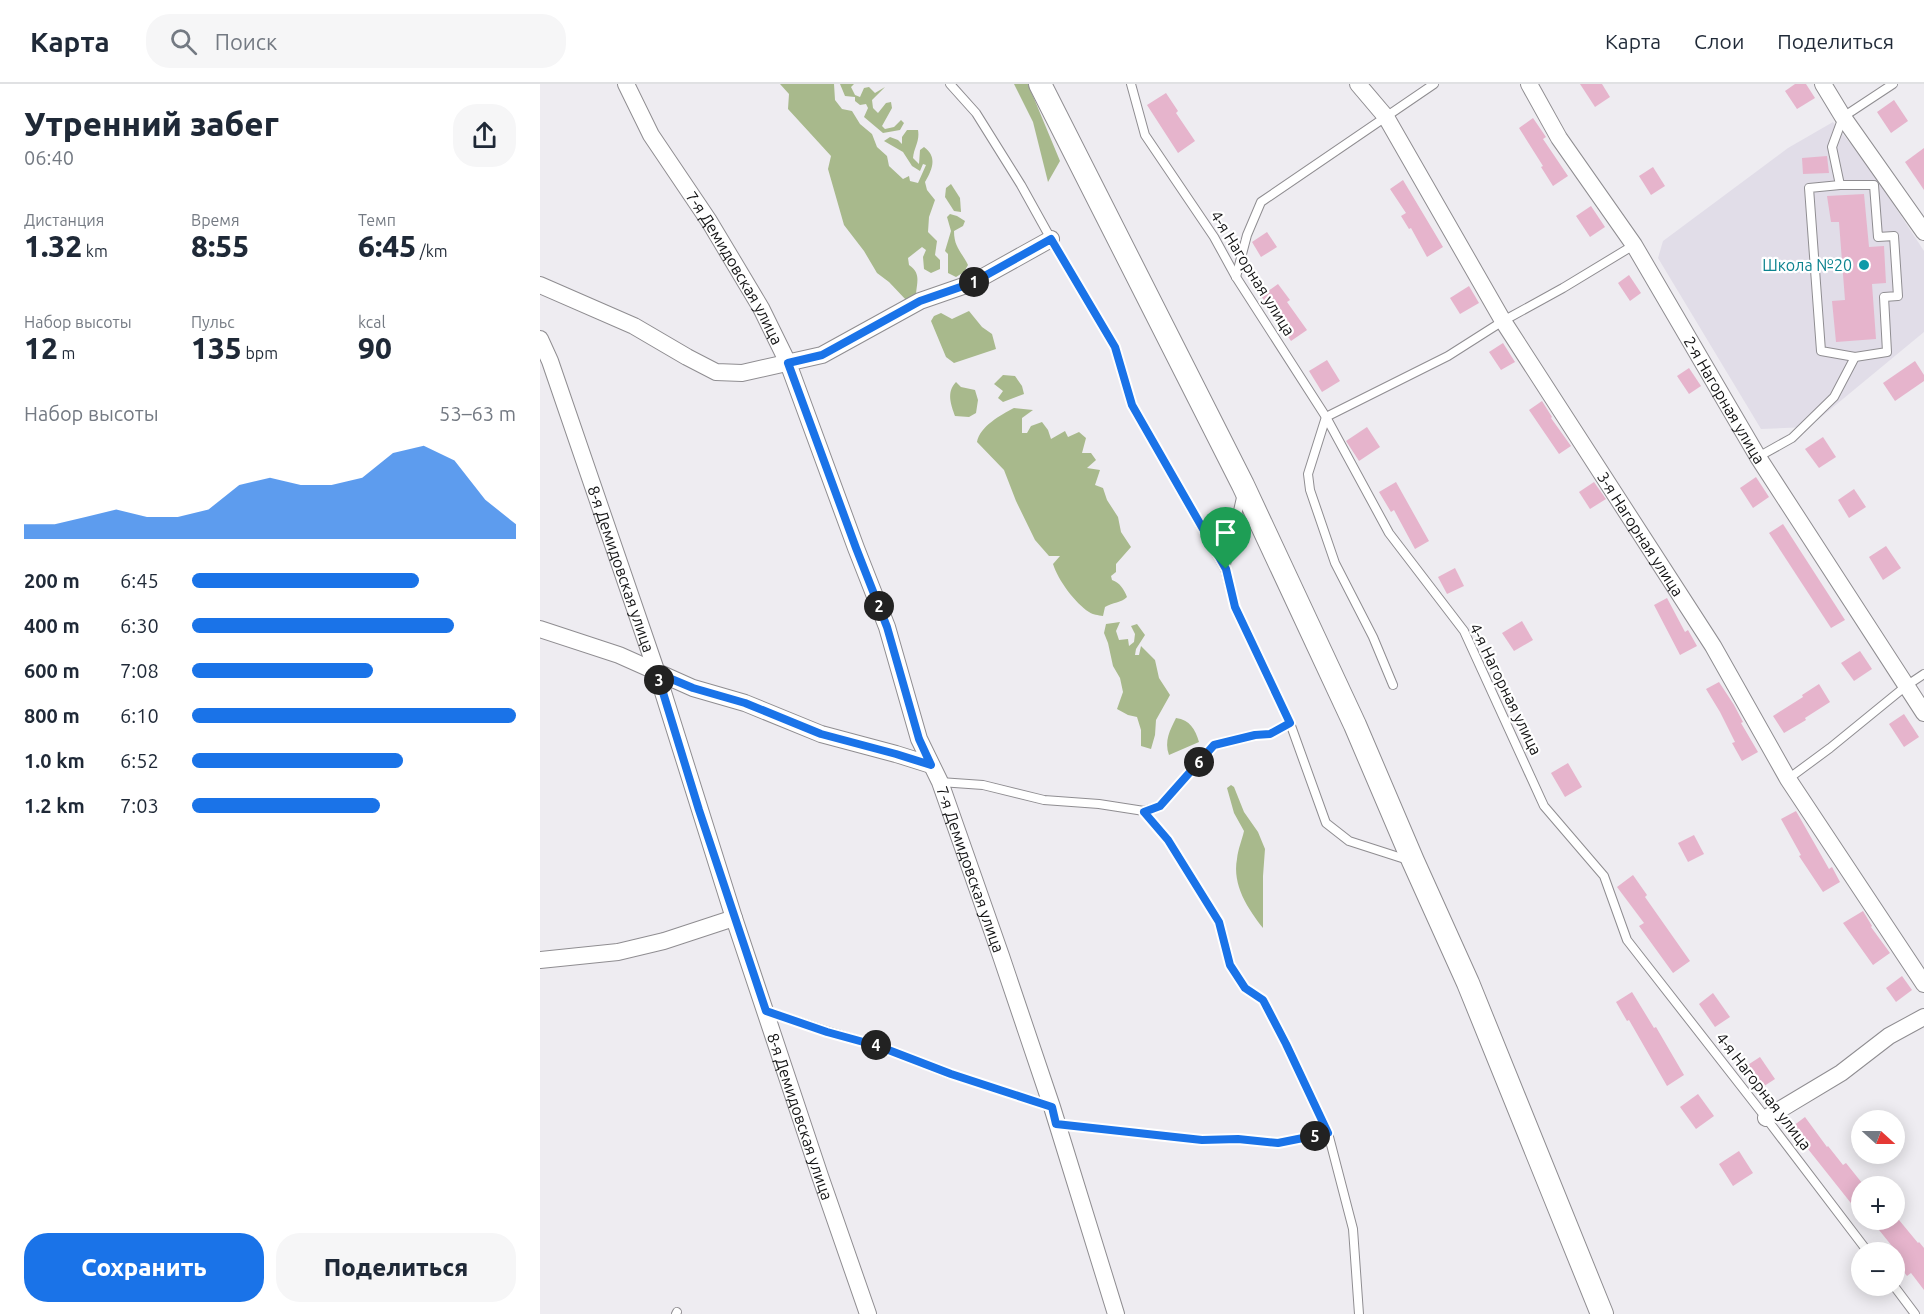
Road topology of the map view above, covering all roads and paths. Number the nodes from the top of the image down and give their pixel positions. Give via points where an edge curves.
1 (626, 84) edge
2 (950, 84) edge
3 (1040, 84) edge
4 (1131, 84) edge
5 (1358, 84) edge
6 (1434, 84) edge
7 (1529, 84) edge
8 (1823, 84) edge
9 (1893, 84) edge
10 (1386, 117) junction
11 (1843, 117) junction
12 (1840, 185) junction
13 (1924, 232) edge
14 (1051, 239) junction
15 (1634, 245) junction
16 (1236, 277) junction
17 (540, 285) edge
18 (1503, 321) junction
19 (540, 339) edge
20 (1855, 357) junction
21 (788, 363) junction
22 (1326, 417) junction
23 (1758, 458) junction
24 (1243, 485) junction
25 (1226, 569) junction
26 (540, 629) edge
27 (657, 673) junction
28 (1924, 674) edge
29 (1393, 685) dead end
30 (1905, 686) junction
31 (1924, 713) edge
32 (1290, 723) junction
33 (931, 765) junction
34 (1788, 779) junction
35 (940, 782) junction
36 (1144, 812) junction
37 (1413, 861) junction
38 (735, 918) junction
39 (540, 960) edge
40 (1924, 984) edge
41 (766, 1011) junction
42 (1924, 1017) edge
43 (1052, 1107) junction
44 (1766, 1118) junction
45 (1056, 1124) junction
46 (1328, 1133) junction
47 (1861, 1242) edge
48 (1901, 1296) edge
49 (868, 1314) edge
50 (1116, 1314) edge
51 (1359, 1314) edge
52 (1602, 1314) edge
53 (1915, 1314) edge

1 - 21 street, 7-я Демидовская улица via 651,135 761,308
2 - 14 lane via 976,113
3 - 24 main road
4 - 16 lane, 4-я Нагорная улица via 1144,135 1214,237
5 - 10 street, 3-я Нагорная улица
6 - 10 lane
7 - 15 street, 2-я Нагорная улица via 1559,138
8 - 11 street
9 - 11 lane
10 - 16 lane via 1261,202
10 - 18 street, 3-я Нагорная улица
11 - 12 lane via 1832,147
11 - 13 street
12 - 20 lane via 1809,188 1821,351
12 - 20 lane via 1874,185 1878,237 1894,236 1898,296 1884,297 1887,352
14 - 21 street via 972,283 920,301 822,355
14 - 25 lane via 1115,347 1132,405
15 - 18 lane
15 - 23 street, 2-я Нагорная улица
16 - 22 lane, 4-я Нагорная улица
17 - 21 street via 634,326 716,372 742,373
18 - 22 lane via 1448,356
18 - 34 street, 3-я Нагорная улица via 1713,646
19 - 27 street, 8-я Демидовская улица
20 - 23 lane via 1834,397 1792,438
21 - 33 street, 7-я Демидовская улица via 887,627 919,739
22 - 29 lane via 1308,474 1310,490 1335,563
22 - 44 lane, 4-я Нагорная улица via 1389,533 1464,631 1544,806 1604,876 1627,940
23 - 30 street, 2-я Нагорная улица
24 - 25 lane
24 - 37 main road via 1355,725
25 - 32 lane via 1235,607
26 - 27 street via 619,655
27 - 33 street via 821,734
27 - 38 street, 8-я Демидовская улица
28 - 30 lane
30 - 31 street, 2-я Нагорная улица
30 - 34 lane
32 - 36 lane via 1270,734 1214,745 1160,806
32 - 37 lane via 1326,823 1349,842
33 - 35 street, 7-я Демидовская улица
34 - 40 street, 3-я Нагорная улица
35 - 36 lane via 983,785 1044,800
35 - 43 street, 7-я Демидовская улица
36 - 46 lane via 1168,840 1219,922 1230,965 1245,988 1263,1000
37 - 52 main road via 1468,983
38 - 39 street via 618,952
38 - 41 street, 8-я Демидовская улица
41 - 43 lane
41 - 49 street, 8-я Демидовская улица
42 - 44 street
43 - 45 street, 7-я Демидовская улица
44 - 47 lane, 4-я Нагорная улица
45 - 46 lane via 1202,1140 1278,1143
45 - 50 street, 7-я Демидовская улица
46 - 51 lane via 1353,1229
48 - 53 lane

